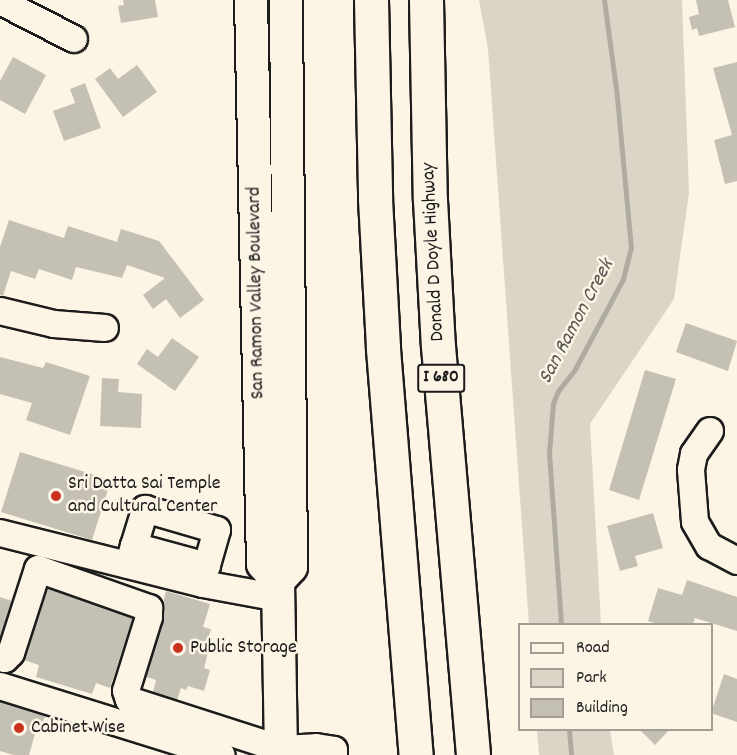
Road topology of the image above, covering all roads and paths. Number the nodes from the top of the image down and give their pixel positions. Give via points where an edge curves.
1 (251, 0) edge
2 (286, 0) edge
3 (371, 0) edge
4 (426, 0) edge
5 (0, 1) edge
6 (74, 39) dead end
7 (0, 311) edge
8 (105, 328) dead end
9 (710, 431) dead end
10 (0, 533) edge
11 (46, 544) junction
12 (131, 556) junction
13 (737, 561) edge
14 (38, 569) junction
15 (278, 589) junction
16 (0, 657) edge
17 (0, 687) edge
18 (189, 733) junction
19 (281, 752) edge
20 (222, 755) edge
21 (334, 755) edge
22 (416, 755) edge
23 (473, 755) edge

1 - 15 main road, San Ramon Valley Boulevard via 264,564
2 - 15 main road, San Ramon Valley Boulevard via 291,567
3 - 22 highway via 383,349
4 - 23 highway, Donald D Doyle Highway / I 680 via 438,346
5 - 6 street
7 - 8 street via 54,324
9 - 13 street via 694,454 691,470 694,522 709,546
10 - 11 street
11 - 12 street
11 - 14 street
12 - 12 street via 207,566 217,530 145,509
12 - 15 street via 203,584
14 - 16 street via 11,653 5,659
14 - 18 street via 149,608 126,691 129,699
15 - 19 main road, San Ramon Valley Boulevard
17 - 18 street
18 - 19 street
18 - 20 street
19 - 21 street via 316,747 333,750

